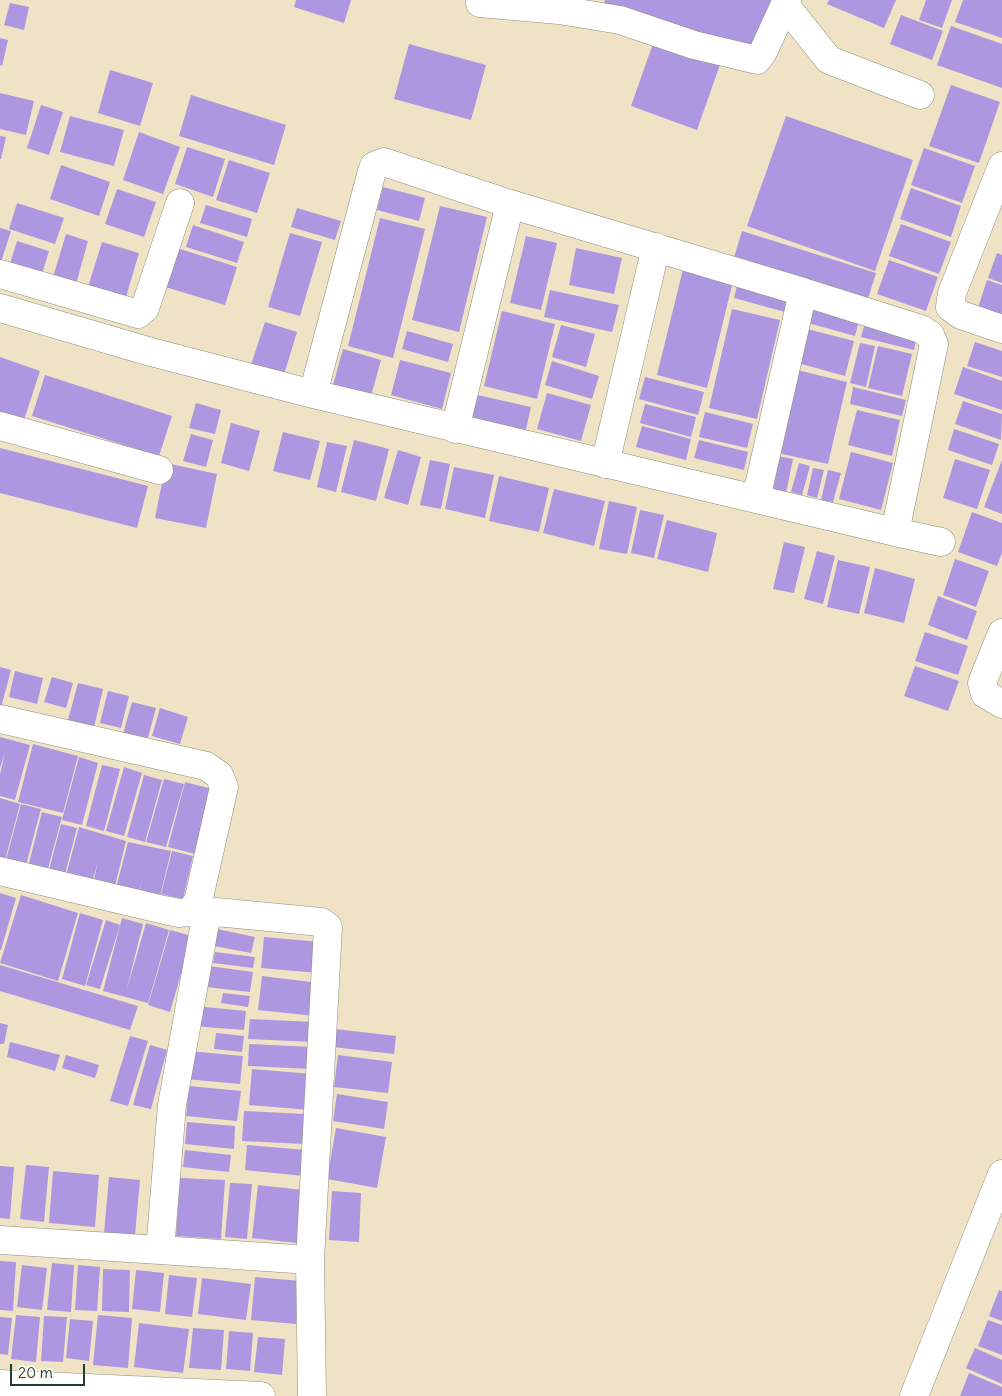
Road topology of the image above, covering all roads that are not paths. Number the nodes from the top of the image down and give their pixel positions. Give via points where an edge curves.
1 (480, 3) dead end
2 (786, 3) edge
3 (920, 95) dead end
4 (1002, 166) edge
5 (180, 203) dead end
6 (510, 204) junction
7 (656, 247) junction
8 (0, 274) edge
9 (803, 292) junction
10 (0, 308) edge
11 (1002, 329) edge
12 (313, 394) junction
13 (0, 426) edge
14 (456, 429) junction
15 (605, 464) junction
16 (159, 470) dead end
17 (756, 499) junction
18 (895, 532) junction
19 (941, 542) dead end
20 (1002, 633) edge
21 (1002, 704) edge
22 (0, 719) edge
23 (0, 871) edge
24 (1001, 1178) edge
25 (0, 1240) edge
26 (160, 1250) junction
27 (310, 1260) junction
28 (0, 1384) edge
29 (261, 1396) edge
30 (312, 1396) edge
31 (914, 1396) edge

1 - 2 street via 559,10 620,20 694,45 757,60
2 - 3 street via 830,60
4 - 11 street via 952,293 950,307 962,315
5 - 8 street via 145,308 138,314
6 - 7 street
6 - 12 street via 384,162 374,166
6 - 14 street
7 - 9 street
7 - 15 street
9 - 17 street
9 - 18 street via 920,329 930,335 934,344
10 - 12 street
12 - 14 street
13 - 16 street
14 - 15 street
15 - 17 street
17 - 18 street
18 - 19 street
20 - 21 street via 982,683 985,694
22 - 23 street via 206,766 219,775 224,787 198,902 188,912 164,910
24 - 31 street
25 - 26 street
26 - 27 street
26 - 27 street via 172,1105 205,924 216,912 320,922 328,927
27 - 30 street
28 - 29 street

